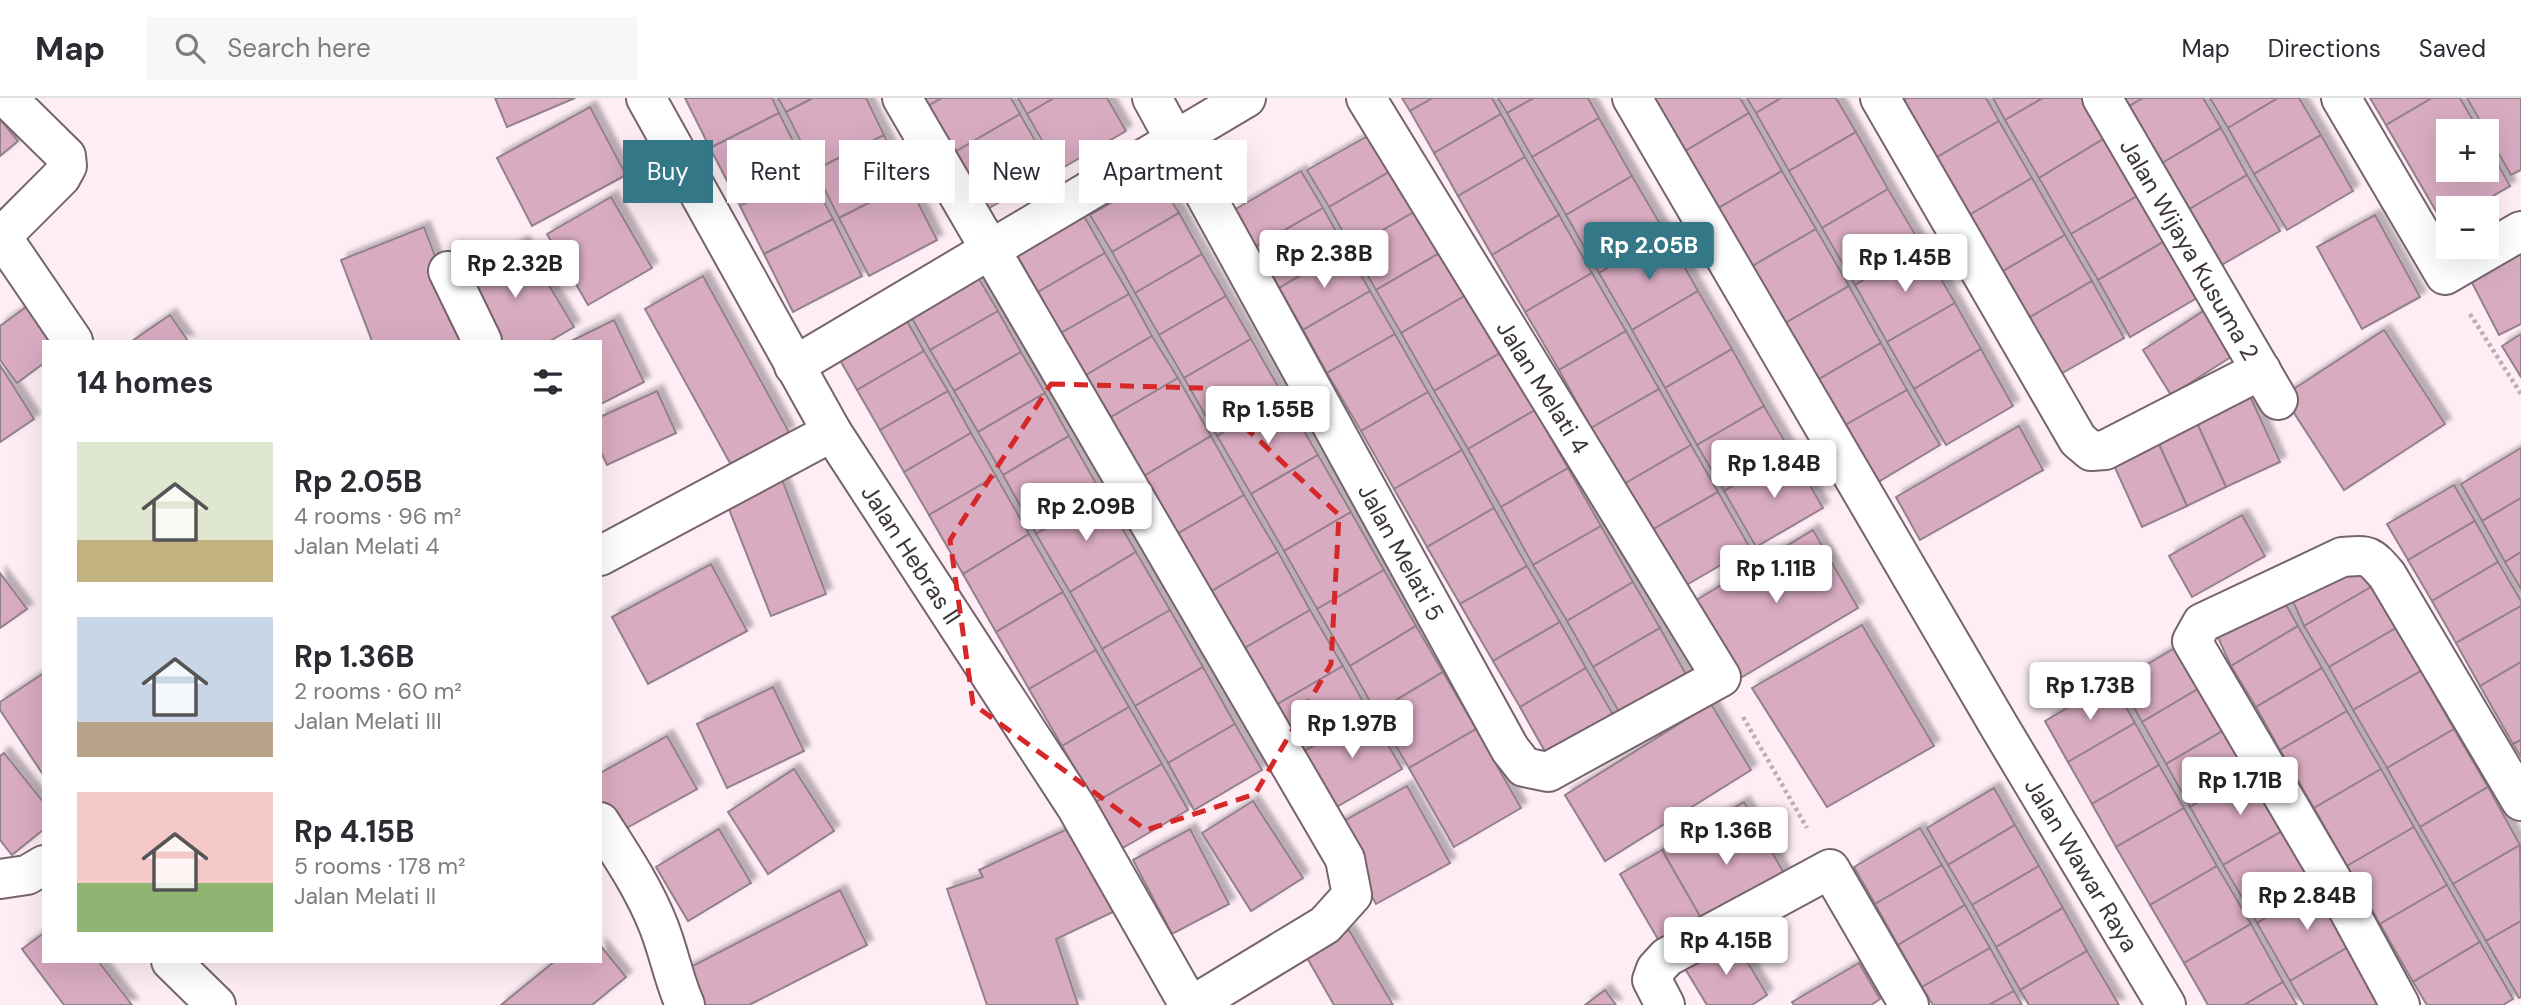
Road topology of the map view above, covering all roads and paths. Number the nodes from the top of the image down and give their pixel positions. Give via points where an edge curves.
1 (7, 98) edge
2 (646, 98) edge
3 (902, 98) edge
4 (1152, 98) edge
5 (1246, 98) edge
6 (1366, 98) edge
7 (1632, 98) edge
8 (1880, 98) edge
9 (2102, 98) edge
10 (2341, 98) edge
11 (1177, 139) junction
12 (2521, 232) edge
13 (1, 235) edge
14 (989, 250) junction
15 (448, 271) dead end
16 (2445, 275) junction
17 (72, 340) edge
18 (482, 340) edge
19 (794, 366) junction
20 (2521, 394) edge
21 (832, 432) junction
22 (602, 555) edge
23 (1721, 677) junction
24 (2521, 801) edge
25 (602, 825) edge
26 (42, 866) edge
27 (1830, 869) junction
28 (0, 879) edge
29 (173, 963) edge
30 (215, 1005) edge
31 (685, 1005) edge
32 (1191, 1005) edge
33 (1665, 1005) edge
34 (1909, 1005) edge
35 (2166, 1005) edge
36 (2400, 1005) edge

1 - 13 street via 66,156 66,166 61,177
2 - 19 street, Jalan Hebras II
3 - 14 street
4 - 11 street, Jalan Melati 5
5 - 11 street
6 - 23 street, Jalan Melati 4
7 - 35 street, Jalan Wawar Raya
8 - 9 street, Jalan Wijaya Kusuma 2 via 2078,440 2091,451 2105,450 2269,385
10 - 16 street
11 - 14 street
11 - 23 street, Jalan Melati 5 via 1510,749 1524,767 1548,772
12 - 16 street
13 - 17 street
14 - 19 street
14 - 32 street via 1345,859 1352,895 1325,925
15 - 18 street
16 - 20 path
19 - 21 street, Jalan Hebras II
21 - 22 street
21 - 32 street, Jalan Hebras II via 1077,808
23 - 27 path
24 - 36 street via 2387,575 2365,555 2342,558 2202,623 2192,641
25 - 31 street via 640,885
26 - 28 street via 27,875
27 - 33 street via 1667,957 1652,980
27 - 34 street
29 - 30 street

